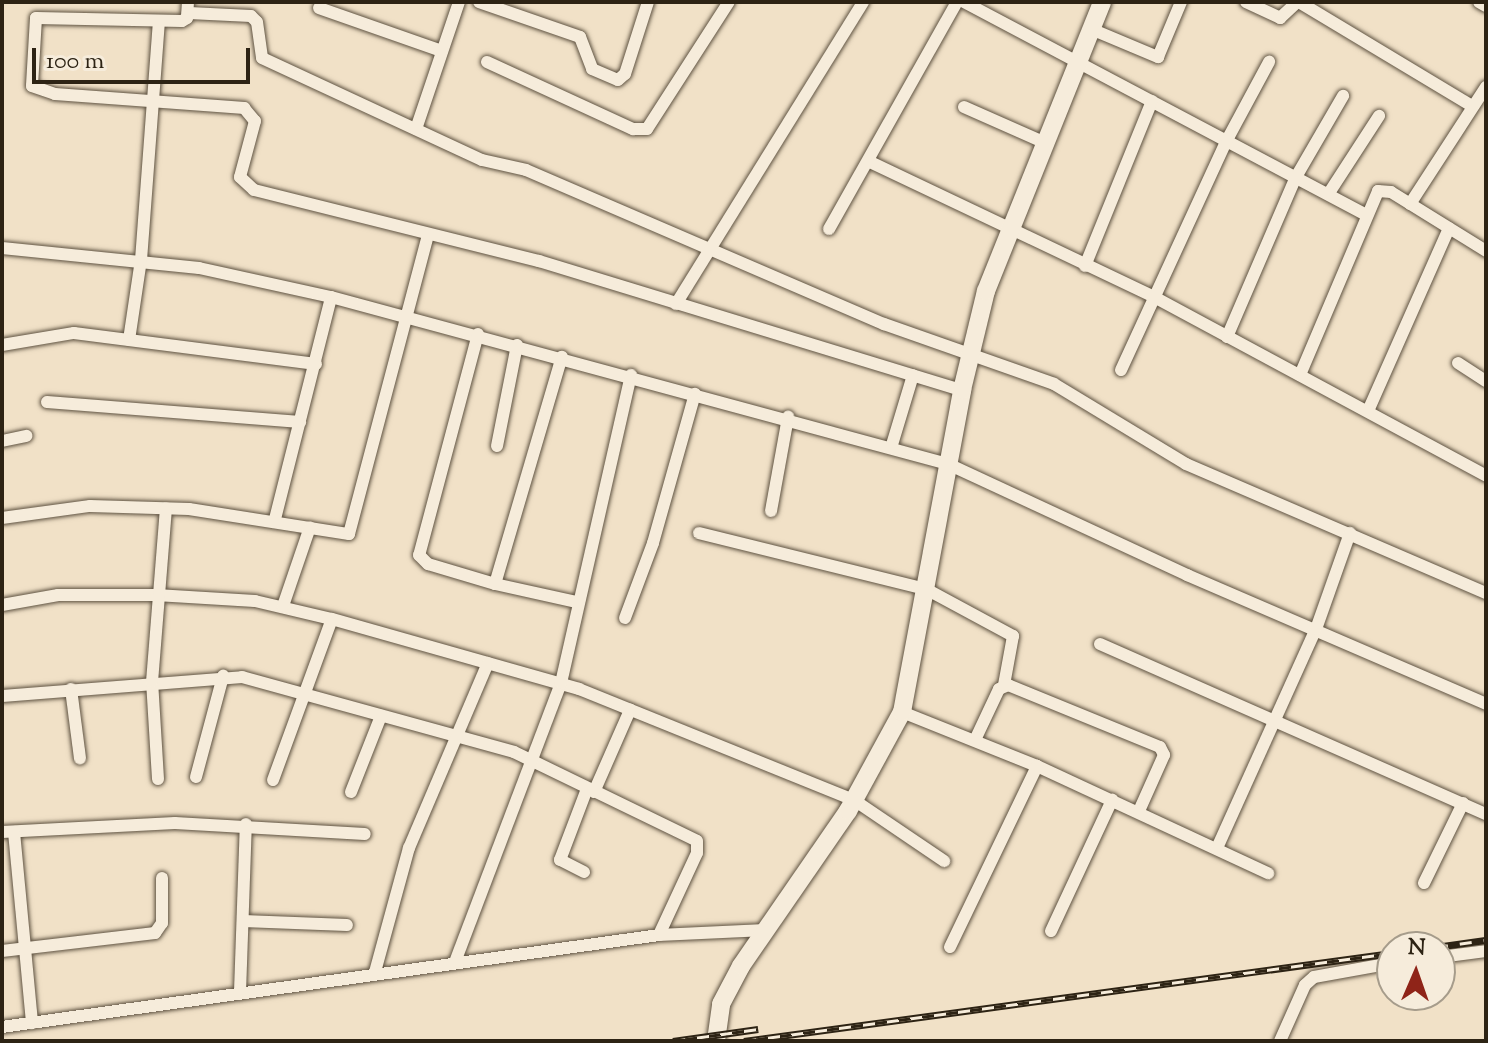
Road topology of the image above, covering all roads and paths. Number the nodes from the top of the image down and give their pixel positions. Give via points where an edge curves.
1 (459, 2) edge
2 (479, 2) edge
3 (648, 2) edge
4 (729, 2) edge
5 (863, 2) edge
6 (957, 2) edge
7 (964, 2) edge
8 (1102, 2) edge
9 (1181, 2) edge
10 (1248, 2) edge
11 (1298, 2) edge
12 (1479, 2) edge
13 (1486, 6) edge
14 (188, 8) edge
15 (319, 8) dead end
16 (159, 22) junction
17 (1091, 29) junction
18 (442, 51) junction
19 (1078, 59) junction
20 (487, 62) dead end
21 (1269, 62) dead end
22 (1486, 87) edge
23 (1343, 96) dead end
24 (152, 100) junction
25 (1152, 101) junction
26 (1472, 106) junction
27 (964, 107) dead end
28 (1379, 116) dead end
29 (416, 129) junction
30 (1227, 140) junction
31 (1043, 142) junction
32 (868, 161) junction
33 (1296, 177) junction
34 (1329, 193) junction
35 (1410, 204) junction
36 (1366, 215) junction
37 (1449, 228) junction
38 (829, 229) dead end
39 (1006, 231) junction
40 (428, 235) junction
41 (1484, 245) edge
42 (707, 247) junction
43 (2, 248) edge
44 (141, 260) junction
45 (1085, 266) junction
46 (331, 297) junction
47 (1156, 298) junction
48 (676, 304) junction
49 (405, 316) junction
50 (478, 334) junction
51 (1227, 337) junction
52 (129, 340) junction
53 (2, 345) edge
54 (517, 345) junction
55 (971, 356) junction
56 (562, 357) junction
57 (1458, 363) dead end
58 (316, 364) junction
59 (1121, 370) dead end
60 (631, 375) junction
61 (913, 375) junction
62 (1300, 375) junction
63 (1486, 381) edge
64 (962, 390) junction
65 (695, 394) junction
66 (47, 402) dead end
67 (1368, 411) junction
68 (788, 417) junction
69 (300, 422) junction
70 (26, 436) dead end
71 (2, 441) edge
72 (497, 446) dead end
73 (891, 448) junction
74 (948, 464) junction
75 (1486, 476) edge
76 (166, 509) junction
77 (771, 511) dead end
78 (2, 518) edge
79 (275, 519) junction
80 (310, 527) junction
81 (699, 533) dead end
82 (1350, 533) junction
83 (495, 584) junction
84 (926, 589) junction
85 (1486, 593) edge
86 (156, 595) junction
87 (577, 602) junction
88 (2, 605) edge
89 (283, 606) junction
90 (625, 618) dead end
91 (332, 619) junction
92 (1316, 629) junction
93 (1100, 644) dead end
94 (488, 663) junction
95 (223, 676) junction
96 (152, 682) junction
97 (561, 683) junction
98 (1004, 685) junction
99 (71, 689) junction
100 (304, 694) junction
101 (2, 696) edge
102 (1486, 704) edge
103 (630, 710) junction
104 (902, 712) junction
105 (381, 716) junction
106 (1276, 721) junction
107 (457, 735) junction
108 (975, 740) junction
109 (80, 758) dead end
110 (529, 758) junction
111 (1037, 766) junction
112 (196, 777) dead end
113 (158, 779) dead end
114 (273, 780) dead end
115 (590, 790) junction
116 (351, 792) dead end
117 (854, 800) junction
118 (1112, 800) junction
119 (1463, 803) junction
120 (1139, 811) junction
121 (1486, 814) edge
122 (246, 824) junction
123 (8, 832) edge
124 (365, 834) dead end
125 (1217, 848) junction
126 (944, 861) dead end
127 (584, 872) dead end
128 (1268, 873) dead end
129 (162, 878) dead end
130 (1424, 883) dead end
131 (243, 921) junction
132 (347, 925) dead end
133 (765, 930) junction
134 (1051, 931) dead end
135 (659, 935) junction
136 (950, 947) dead end
137 (27, 948) junction
138 (2, 951) edge
139 (1486, 951) edge
140 (1456, 955) edge
141 (455, 962) junction
142 (1376, 966) edge
143 (375, 972) junction
144 (240, 992) junction
145 (32, 1023) junction
146 (2, 1027) edge
147 (716, 1041) edge
148 (1280, 1041) edge

1 - 18 street
2 - 3 street via 580,37 592,69 618,80 625,74
4 - 20 street via 647,129 633,129
5 - 42 street
6 - 32 street
7 - 19 street
8 - 17 street
9 - 17 street via 1158,57
10 - 11 street via 1280,18
11 - 26 street
12 - 13 street
14 - 16 street via 182,21
14 - 29 street via 251,16 257,22 262,58
15 - 18 street
16 - 24 street
16 - 24 street via 47,16 33,23 36,90
17 - 19 street
18 - 29 street
19 - 25 street
19 - 31 street
21 - 30 street
22 - 26 street
23 - 33 street
24 - 40 street via 251,111 255,121 240,166 243,185
24 - 44 street
25 - 30 street
25 - 45 street
26 - 35 street
27 - 31 street
28 - 34 street
29 - 42 street
30 - 33 street
30 - 47 street
31 - 39 street
32 - 38 street
32 - 39 street
33 - 34 street
33 - 51 street
34 - 36 street
35 - 36 street via 1381,190
35 - 37 street
36 - 62 street
37 - 41 street
37 - 67 street
39 - 45 street
39 - 55 street
40 - 48 street via 539,261
40 - 49 street
42 - 48 street
42 - 55 street
43 - 44 street
44 - 46 street
44 - 52 street
45 - 47 street
46 - 49 street
46 - 58 street
47 - 51 street
47 - 59 street
48 - 61 street
49 - 50 street
49 - 80 street via 362,473 353,530 344,535
50 - 54 street
50 - 83 street via 418,548 428,564
51 - 62 street
52 - 53 street via 63,333
52 - 58 street
54 - 56 street
54 - 72 street
55 - 64 street
55 - 82 street via 1054,384 1186,464
56 - 60 street
56 - 83 street
57 - 63 street
58 - 69 street
60 - 65 street
60 - 87 street
61 - 64 street
61 - 73 street
62 - 67 street
64 - 74 street
65 - 68 street
65 - 90 street via 653,543
66 - 69 street
67 - 75 street
68 - 73 street
68 - 77 street
69 - 79 street
70 - 71 street
73 - 74 street
74 - 84 street
74 - 92 street
76 - 78 street via 90,506
76 - 79 street
76 - 86 street
79 - 80 street
80 - 89 street
81 - 84 street
82 - 85 street
82 - 92 street
83 - 87 street
84 - 98 street via 1013,636
84 - 104 street
86 - 88 street via 76,594
86 - 89 street
86 - 96 street
87 - 97 street
89 - 91 street
91 - 94 street
91 - 100 street
92 - 102 street
92 - 106 street
93 - 106 street
94 - 97 street
94 - 107 street
95 - 96 street
95 - 100 street
95 - 112 street
96 - 99 street
96 - 113 street
97 - 103 street
97 - 110 street
98 - 108 street
98 - 120 street via 1164,750
99 - 101 street
99 - 109 street
100 - 105 street
100 - 114 street
103 - 115 street
103 - 117 street
104 - 108 street
104 - 117 street
105 - 107 street
105 - 116 street
106 - 119 street
106 - 125 street
107 - 110 street
107 - 143 street via 409,848
108 - 111 street
110 - 115 street
110 - 141 street
111 - 118 street
111 - 136 street
115 - 127 street via 560,860
115 - 135 street via 697,841 697,853
117 - 126 street
117 - 133 street
118 - 120 street
118 - 134 street
119 - 121 street
119 - 130 street
120 - 125 street
122 - 123 street
122 - 124 street
122 - 131 street
123 - 137 street
125 - 128 street
129 - 137 street via 159,931
131 - 132 street
131 - 144 street
133 - 135 street
133 - 147 street via 721,1004
135 - 141 street
137 - 138 street
137 - 145 street
139 - 140 street
141 - 143 street
142 - 148 street via 1314,977 1305,985
143 - 144 street
144 - 145 street
145 - 146 street

